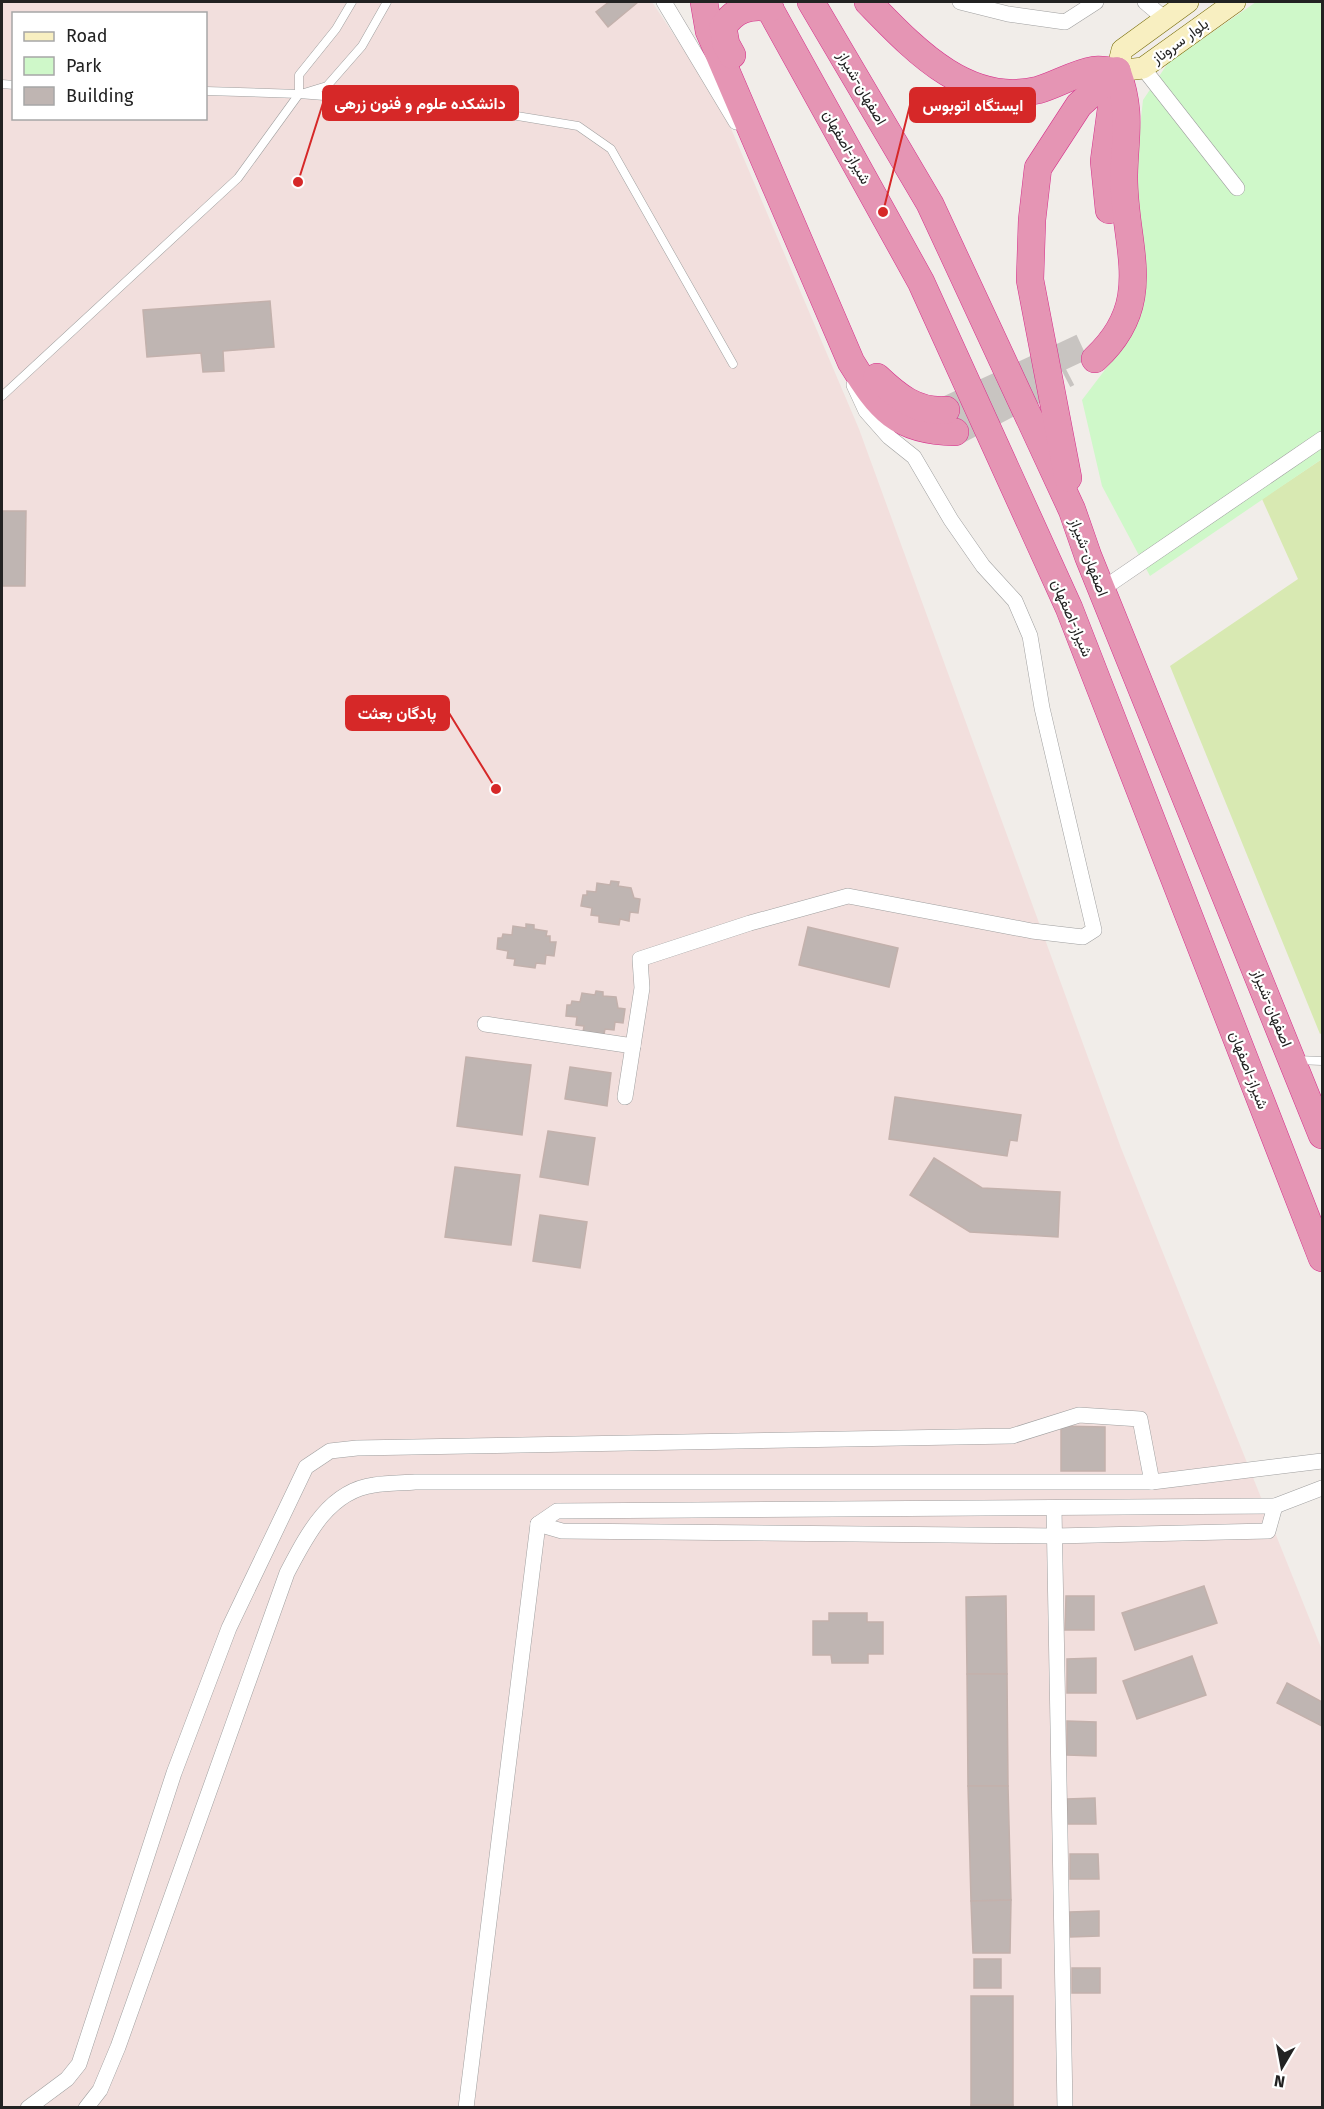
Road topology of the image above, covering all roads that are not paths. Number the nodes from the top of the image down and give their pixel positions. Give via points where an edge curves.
1 (352, 2) edge
2 (387, 2) edge
3 (664, 2) edge
4 (693, 2) edge
5 (704, 2) edge
6 (811, 2) edge
7 (868, 2) edge
8 (960, 2) edge
9 (1096, 2) edge
10 (1145, 2) edge
11 (1188, 2) edge
12 (1235, 2) edge
13 (768, 5) edge
14 (1165, 19) junction
15 (709, 31) junction
16 (1143, 68) junction
17 (1116, 71) junction
18 (207, 91) edge
19 (299, 94) junction
20 (1237, 188) dead end
21 (1093, 351) tunnel mouth
22 (733, 364) dead end
23 (2, 396) edge
24 (1323, 439) edge
25 (1072, 510) junction
26 (1101, 590) junction
27 (485, 1024) dead end
28 (633, 1046) junction
29 (1293, 1060) junction
30 (1323, 1061) edge
31 (625, 1097) dead end
32 (1317, 1108) edge
33 (1323, 1135) edge
34 (1323, 1258) edge
35 (1323, 1461) edge
36 (1152, 1482) junction
37 (1323, 1488) edge
38 (1275, 1506) junction
39 (1054, 1508) junction
40 (538, 1524) junction
41 (1055, 1536) junction
42 (28, 2108) edge
43 (86, 2108) edge
44 (466, 2108) edge
45 (1065, 2108) edge

1 - 19 lane via 299,75
2 - 19 lane via 362,46 327,86
3 - 28 street via 734,117 866,411 914,457 976,556 1015,601 1030,636 1042,708 1094,930 1083,937 1032,931 849,896 640,959 642,988
4 - 15 lane
5 - 15 highway
6 - 25 highway, اصفهان-شیراز via 930,204
7 - 17 highway via 927,60 971,84 997,92 1036,90 1093,70
8 - 9 street via 1065,22
10 - 14 street
11 - 14 street, بلوار سروناز
12 - 16 street, بلوار سروناز
13 - 15 highway via 751,5 729,17 723,27 726,44 757,107 858,346 875,375 897,396 950,421 928,431 909,426 874,398 857,372 834,327
13 - 34 highway, شیراز-اصفهان via 921,282 1069,608
14 - 17 street, بلوار سروناز via 1122,50
16 - 17 street, بلوار سروناز
16 - 20 street
17 - 21 highway via 1104,161 1117,284 1115,305
17 - 25 highway via 1079,105 1038,168 1032,220 1030,280
18 - 19 lane
19 - 22 lane via 462,107 578,126 611,149
19 - 23 lane via 238,178
24 - 26 street
25 - 26 highway, اصفهان-شیراز
26 - 29 highway, اصفهان-شیراز
27 - 28 street
28 - 31 street
29 - 30 lane
29 - 32 highway, اصفهان-شیراز
32 - 33 highway, اصفهان-شیراز
35 - 36 street
36 - 42 street via 1140,1419 1079,1415 1012,1436 330,1451 306,1467 229,1628 174,1773 79,2064 68,2079
36 - 43 street via 415,1482 371,1485 346,1496 319,1516 286,1573 118,2047 100,2090
37 - 38 street
38 - 39 street
38 - 41 street via 1268,1530
39 - 40 street via 557,1511
39 - 41 street
40 - 41 street via 562,1531
40 - 44 street
41 - 45 street

